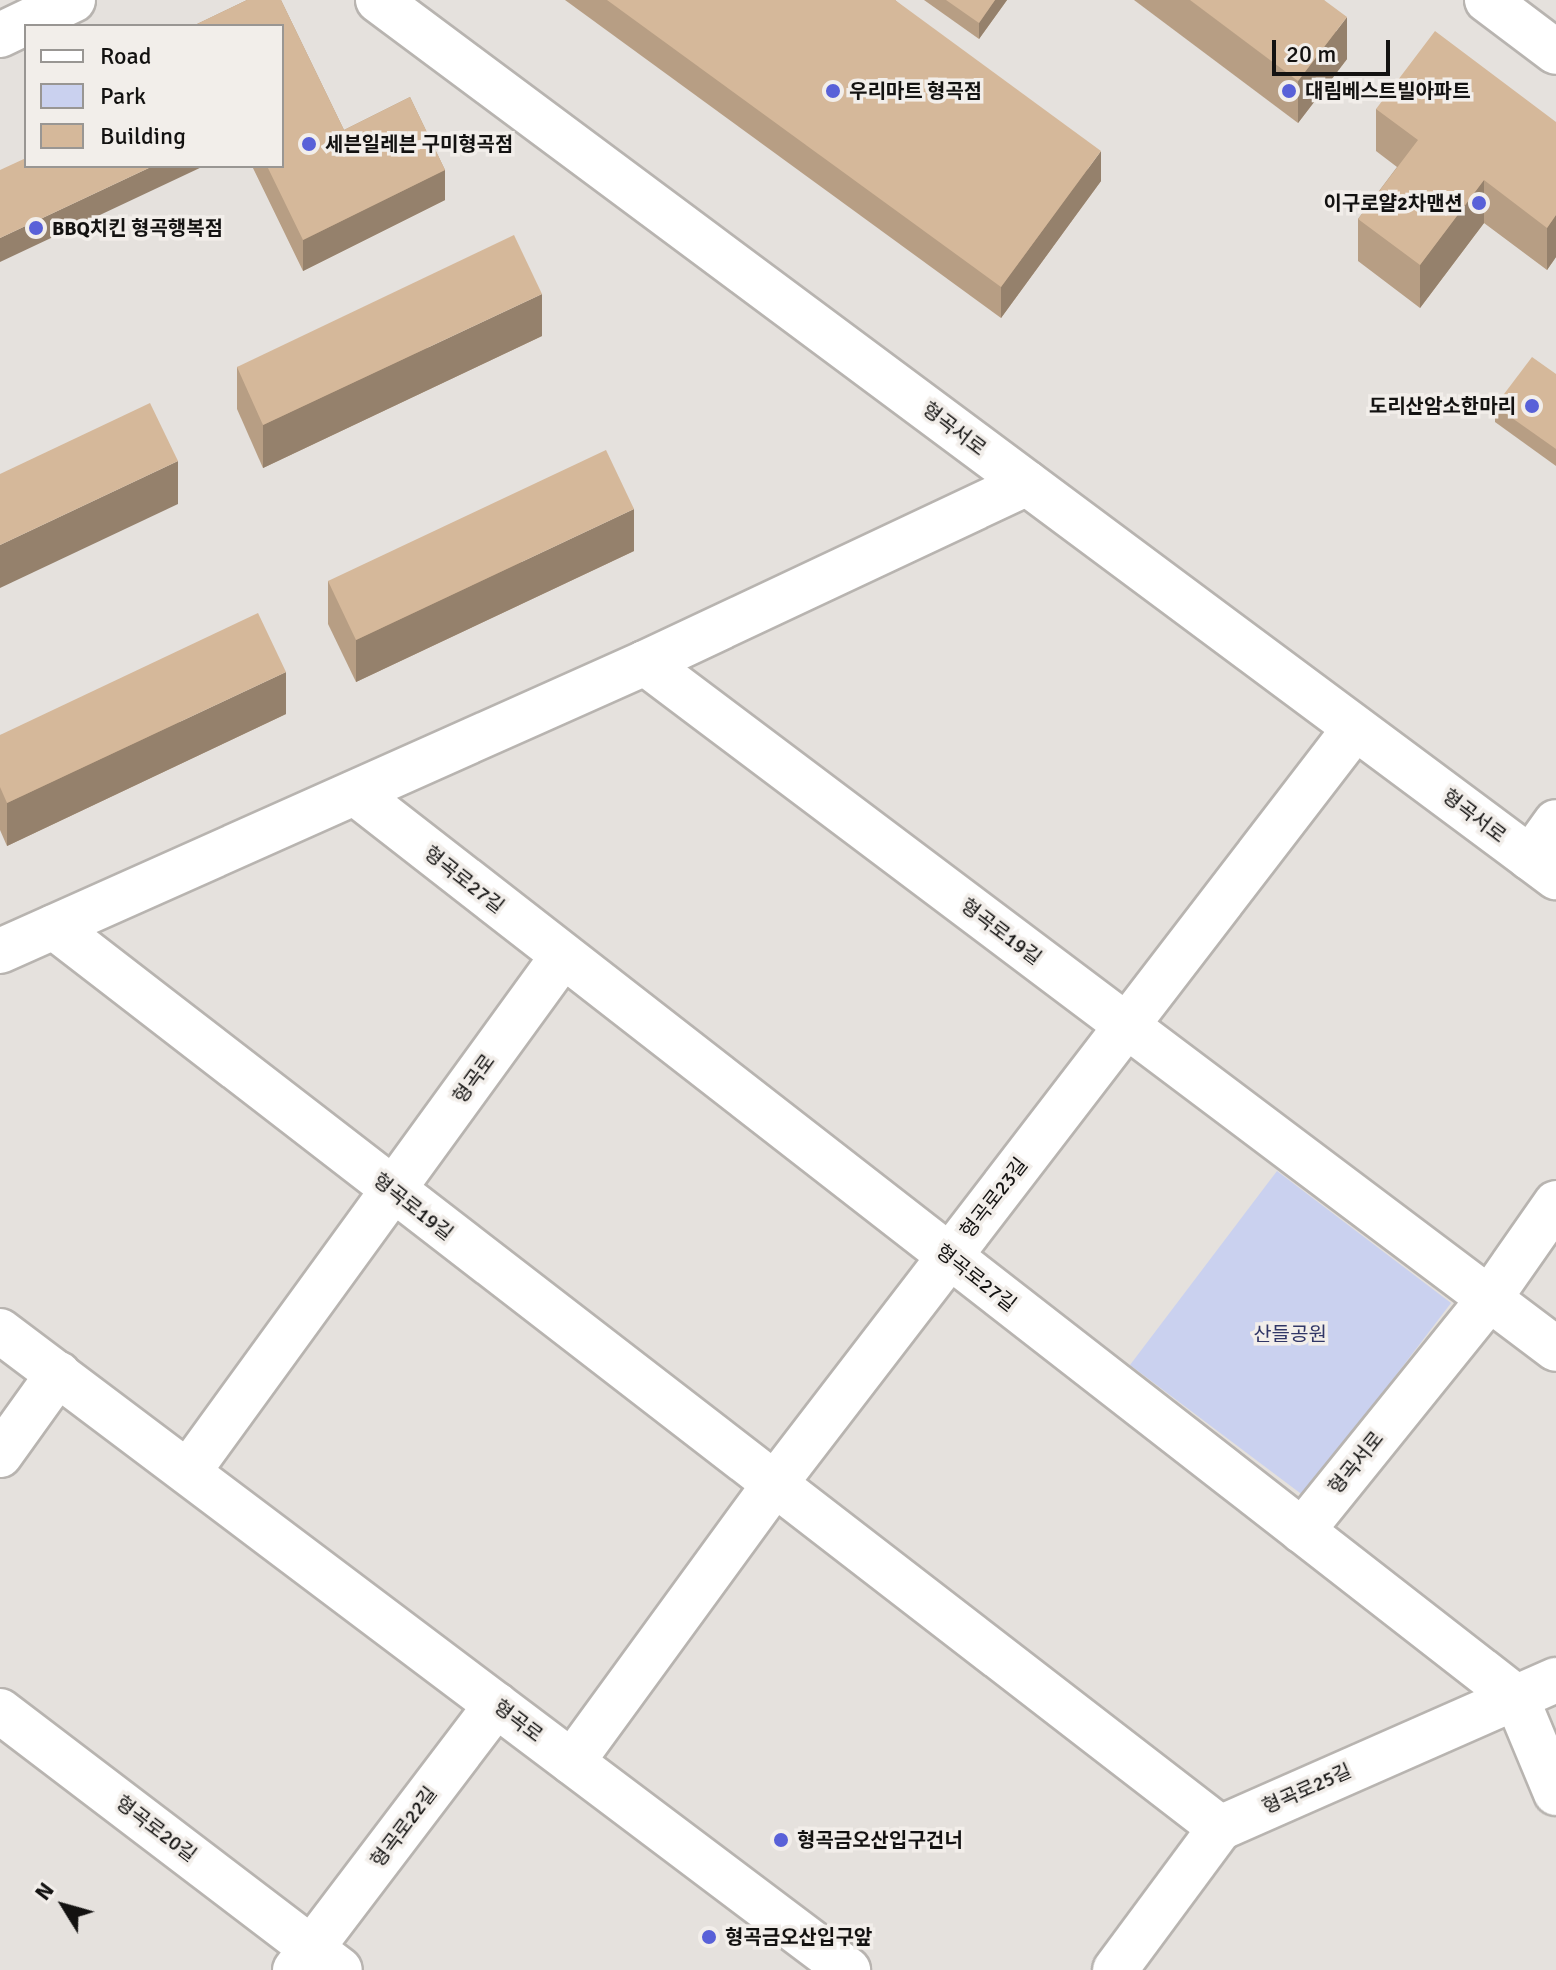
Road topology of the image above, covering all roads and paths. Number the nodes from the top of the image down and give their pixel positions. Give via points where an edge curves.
1 (73, 0) edge
2 (378, 0) edge
3 (1487, 0) edge
4 (0, 35) edge
5 (1556, 52) edge
6 (1027, 483) junction
7 (645, 663) junction
8 (1355, 728) junction
9 (355, 793) junction
10 (1556, 822) edge
11 (1543, 868) edge
12 (54, 927) junction
13 (0, 951) edge
14 (562, 957) junction
15 (1128, 1027) junction
16 (392, 1191) junction
17 (1556, 1203) edge
18 (948, 1256) junction
19 (1489, 1299) junction
20 (0, 1331) edge
21 (1556, 1349) edge
22 (58, 1374) junction
23 (0, 1455) edge
24 (188, 1472) junction
25 (774, 1485) junction
26 (1302, 1531) junction
27 (1556, 1680) edge
28 (1516, 1697) junction
29 (496, 1705) junction
30 (0, 1711) edge
31 (572, 1762) junction
32 (1556, 1793) edge
33 (1220, 1828) junction
34 (315, 1963) edge
35 (848, 1970) edge
36 (1115, 1970) edge

1 - 4 street
2 - 6 street, 형곡서로
3 - 5 street
6 - 7 street
6 - 8 street, 형곡서로
7 - 9 street
7 - 15 street, 형곡로19길
8 - 11 street, 형곡서로
8 - 15 street, 형곡로23길
9 - 12 street
9 - 14 street, 형곡로27길
10 - 11 street, 형곡서로
12 - 13 street
12 - 16 street, 형곡로19길
14 - 16 street, 형곡로
14 - 18 street, 형곡로27길
15 - 18 street, 형곡로23길
15 - 19 street
16 - 24 street, 형곡로
16 - 25 street, 형곡로19길
17 - 19 street, 형곡서로
18 - 25 street, 형곡로23길
18 - 26 street, 형곡로27길
19 - 21 street
19 - 26 street, 형곡서로
20 - 22 street, 형곡로
22 - 23 street
22 - 24 street, 형곡로
24 - 29 street, 형곡로
25 - 31 street, 형곡로23길
25 - 33 street
26 - 28 street, 형곡로27길
27 - 28 street, 형곡로25길
28 - 32 street, 형곡로27길
28 - 33 street, 형곡로25길
29 - 31 street, 형곡로
29 - 34 street, 형곡로22길
30 - 34 street, 형곡로20길
31 - 35 street, 형곡로
33 - 36 street, 형곡로25길

